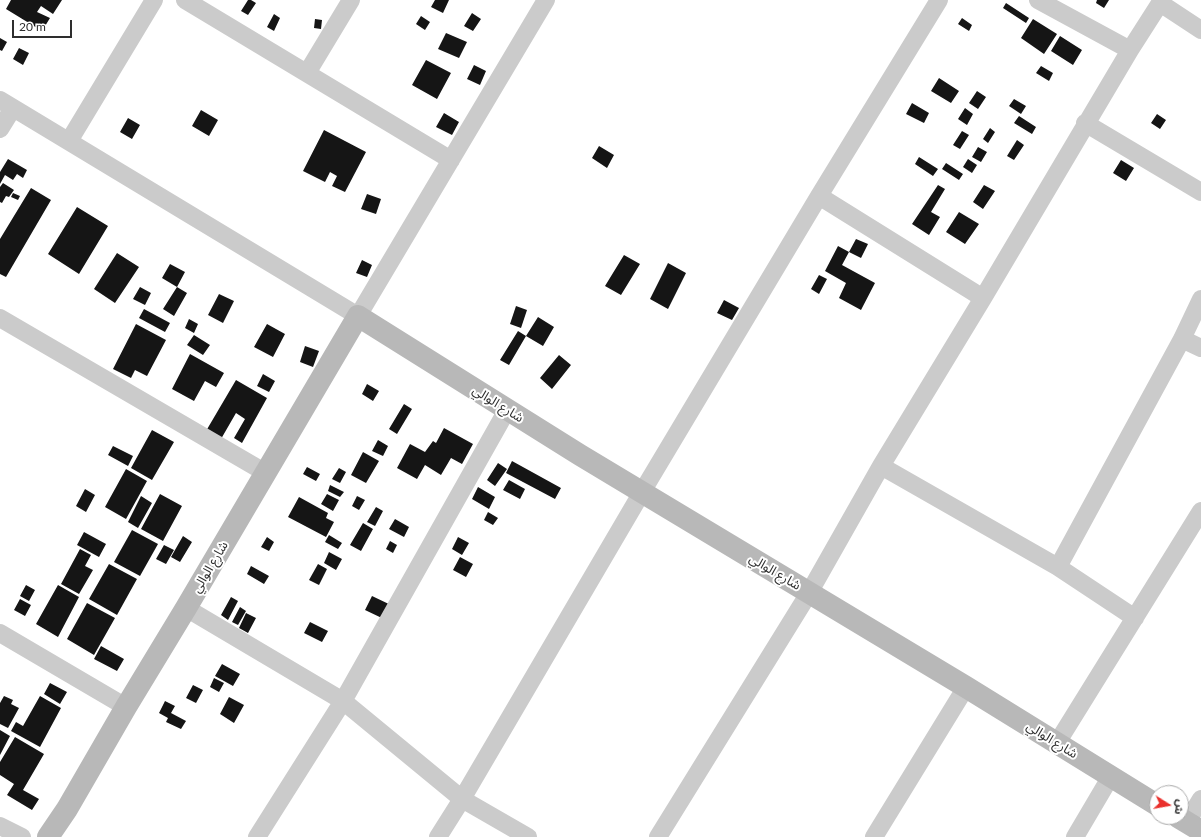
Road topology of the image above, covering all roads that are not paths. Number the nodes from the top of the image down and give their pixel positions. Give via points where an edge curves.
1 (154, 0) edge
2 (185, 0) edge
3 (351, 0) edge
4 (546, 0) edge
5 (939, 0) edge
6 (1038, 0) edge
7 (1161, 2) edge
8 (1201, 30) edge
9 (1130, 50) junction
10 (307, 74) junction
11 (6, 104) edge
12 (1085, 123) junction
13 (0, 129) edge
14 (69, 141) junction
15 (451, 160) junction
16 (1201, 192) edge
17 (819, 196) junction
18 (982, 298) junction
19 (1201, 299) edge
20 (358, 316) junction
21 (0, 318) edge
22 (1182, 339) junction
23 (1201, 348) edge
24 (507, 410) junction
25 (881, 466) junction
26 (266, 473) junction
27 (642, 492) junction
28 (1201, 511) edge
29 (1058, 567) junction
30 (809, 593) junction
31 (186, 608) junction
32 (1135, 618) junction
33 (0, 633) edge
34 (966, 687) junction
35 (342, 701) junction
36 (126, 707) junction
37 (1057, 743) junction
38 (1111, 776) junction
39 (462, 799) junction
40 (1149, 799) edge
41 (1201, 799) edge
42 (1189, 823) edge
43 (0, 826) edge
44 (22, 837) edge
45 (48, 837) edge
46 (257, 837) edge
47 (438, 837) edge
48 (528, 837) edge
49 (658, 837) edge
50 (874, 837) edge
51 (1075, 837) edge

1 - 14 street
2 - 10 street
3 - 10 street
4 - 15 street
5 - 17 street
6 - 9 street
7 - 8 street
7 - 9 street
9 - 12 street
10 - 15 street
11 - 13 street
11 - 14 street
12 - 16 street
12 - 18 street
14 - 20 street
15 - 20 street
17 - 18 street
17 - 27 street
18 - 25 street
19 - 22 street
20 - 24 main road, شارع الوالي
20 - 26 main road, شارع الوالي
21 - 26 street
22 - 23 street
22 - 29 street
24 - 27 main road, شارع الوالي
24 - 35 street
25 - 29 street
25 - 30 street
26 - 31 main road, شارع الوالي
27 - 30 main road, شارع الوالي
27 - 39 street
28 - 32 street
29 - 32 street
30 - 34 main road, شارع الوالي
30 - 49 street
31 - 35 street
31 - 36 main road, شارع الوالي
32 - 37 street
33 - 36 street
34 - 37 main road, شارع الوالي
34 - 50 street
35 - 39 street
35 - 46 street
36 - 45 main road, شارع الوالي
37 - 38 main road, شارع الوالي
38 - 40 main road, شارع الوالي
38 - 51 street
39 - 47 street
39 - 48 street
41 - 42 street
43 - 44 street

